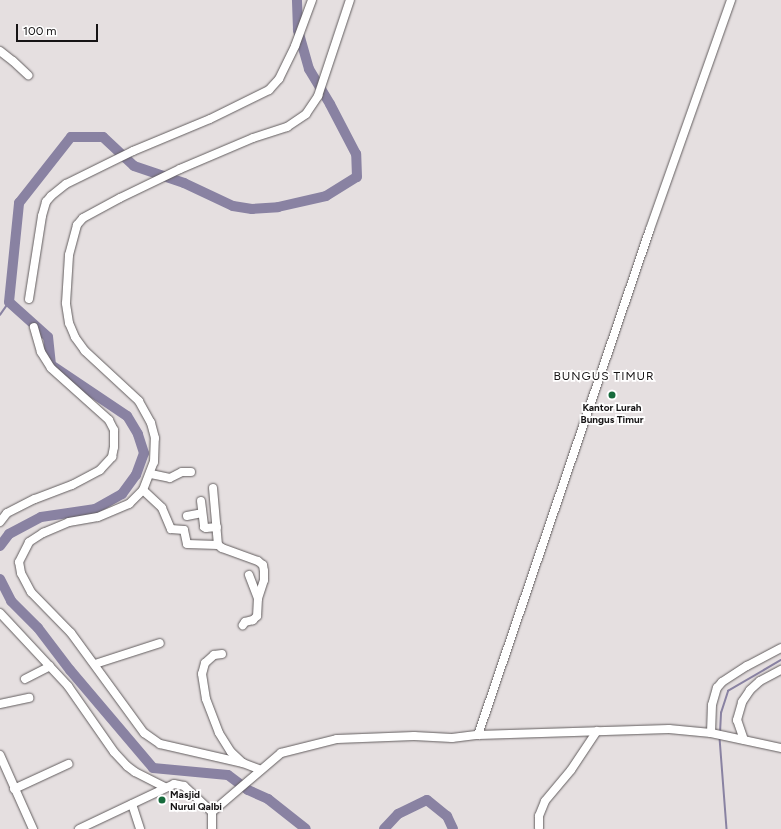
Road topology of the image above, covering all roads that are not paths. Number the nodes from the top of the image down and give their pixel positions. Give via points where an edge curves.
1 (312, 0) edge
2 (350, 0) edge
3 (731, 0) edge
4 (0, 51) edge
5 (28, 75) dead end
6 (30, 299) dead end
7 (34, 327) dead end
8 (191, 472) dead end
9 (155, 475) junction
10 (213, 488) dead end
11 (142, 490) junction
12 (200, 501) dead end
13 (202, 513) junction
14 (187, 516) dead end
15 (0, 522) edge
16 (217, 527) junction
17 (218, 545) junction
18 (249, 576) dead end
19 (258, 598) junction
20 (0, 613) edge
21 (243, 625) dead end
22 (160, 643) dead end
23 (781, 648) edge
24 (222, 654) dead end
25 (95, 664) junction
26 (50, 666) junction
27 (781, 670) edge
28 (25, 679) dead end
29 (29, 698) dead end
30 (0, 704) edge
31 (597, 731) junction
32 (712, 733) junction
33 (478, 735) junction
34 (742, 740) junction
35 (781, 748) edge
36 (0, 755) edge
37 (243, 763) junction
38 (68, 764) dead end
39 (258, 772) junction
40 (166, 787) junction
41 (14, 789) junction
42 (132, 804) junction
43 (212, 812) junction
44 (539, 828) edge
45 (33, 829) edge
46 (79, 829) edge
47 (140, 829) edge
48 (212, 829) edge

1 - 6 street via 279,80 263,94 133,151 66,184 46,202
2 - 9 street via 318,96 306,114 294,123 153,182 83,218 74,232 69,255 66,303 72,332 85,351 139,401 151,423 155,438
3 - 33 street via 650,229
4 - 5 street
7 - 15 street via 38,343 51,368 109,420 115,440 112,456 100,470 7,513
8 - 9 street via 182,472 172,477
9 - 11 street
10 - 16 street
11 - 17 street via 162,508 171,529 184,530 187,544
11 - 25 street via 123,508 98,517 69,522 43,533 29,542 19,562 21,573 31,592 64,625
12 - 13 street
13 - 14 street
13 - 16 street via 205,528
16 - 17 street
17 - 19 street via 261,563 264,580
18 - 19 street
19 - 21 street via 258,616
20 - 26 street
22 - 25 street
23 - 32 street via 741,670 717,688 712,705
24 - 37 street via 214,655 205,664 203,684 219,733 231,752
25 - 37 street via 134,721 153,740 171,747
26 - 28 street
26 - 40 street via 68,686 114,752 127,766
27 - 34 street via 760,681 742,702 736,720
29 - 30 street
31 - 32 street via 669,729
31 - 33 street
31 - 44 street via 571,770 545,801 539,816
32 - 34 street
33 - 39 street via 452,738 414,736 337,739 287,750
34 - 35 street
36 - 41 street
37 - 39 street
38 - 41 street
39 - 43 street
40 - 42 street
40 - 43 street via 174,784 184,786
41 - 45 street
42 - 46 street
42 - 47 street
43 - 48 street

